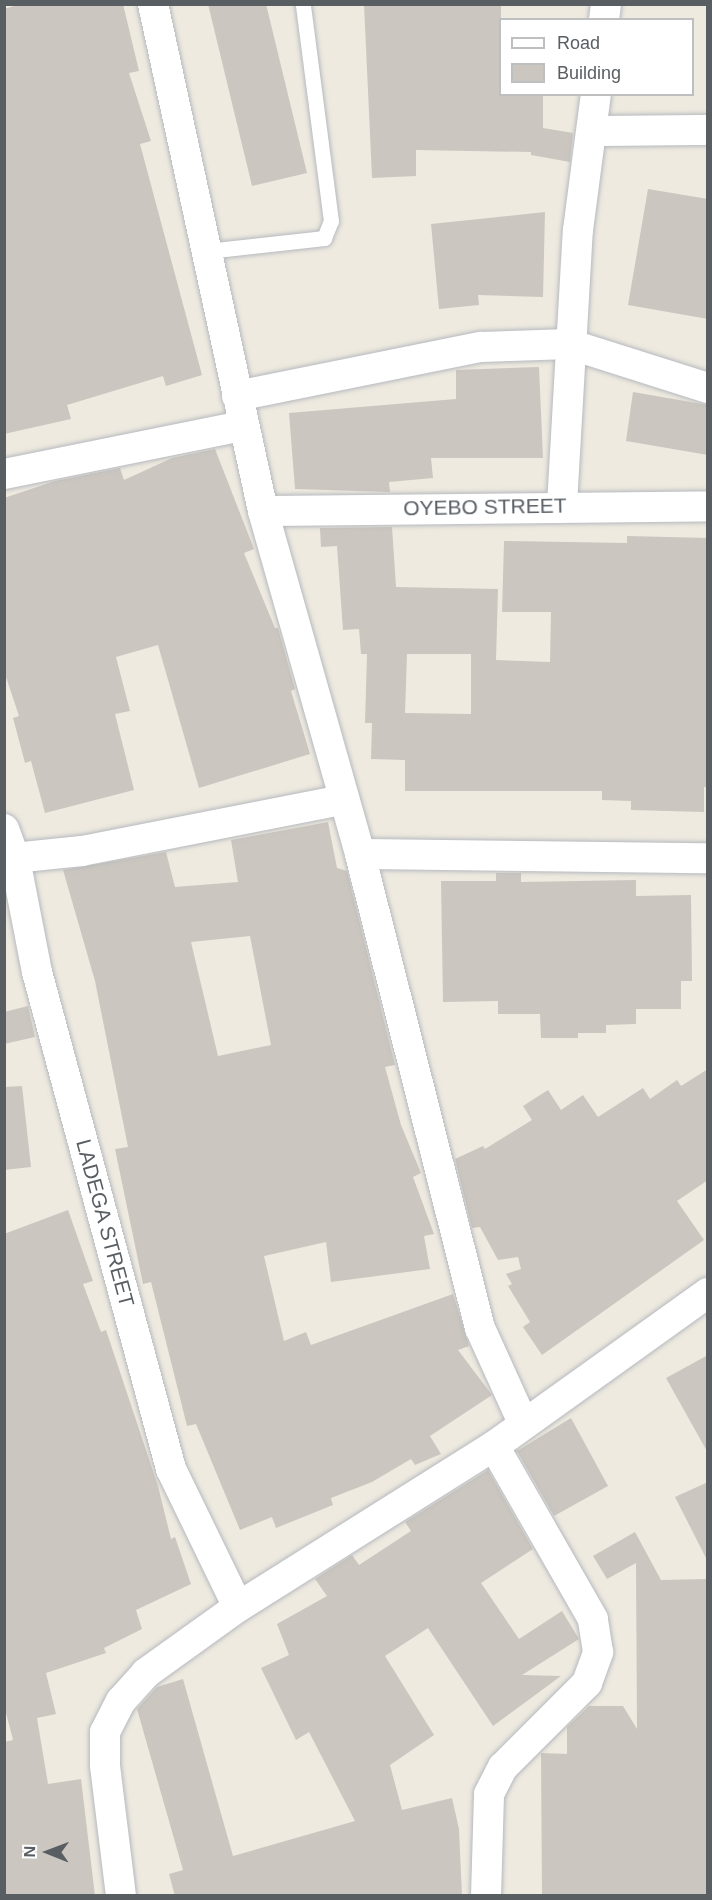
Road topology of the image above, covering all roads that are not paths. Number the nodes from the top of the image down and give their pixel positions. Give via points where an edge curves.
1 (153, 4) edge
2 (303, 4) edge
3 (596, 96) edge
4 (708, 130) edge
5 (592, 131) junction
6 (207, 251) junction
7 (569, 344) junction
8 (708, 387) edge
9 (237, 396) junction
10 (242, 426) junction
11 (4, 474) edge
12 (562, 505) junction
13 (708, 506) edge
14 (263, 511) junction
15 (343, 800) junction
16 (4, 829) edge
17 (360, 854) junction
18 (708, 858) edge
19 (10, 859) edge
20 (703, 1308) edge
21 (523, 1423) junction
22 (494, 1446) junction
23 (238, 1607) junction
24 (121, 1896) edge
25 (486, 1896) edge

1 - 6 street
2 - 6 lane via 331,221 324,238
3 - 5 street
4 - 5 street
5 - 7 street via 578,230
6 - 9 street
7 - 8 street
7 - 9 street via 481,347
7 - 12 street
9 - 10 street
10 - 11 street
10 - 14 street
12 - 13 street, OYEBO STREET
12 - 14 street, OYEBO STREET
14 - 15 street
15 - 17 street
15 - 19 street via 82,851
16 - 19 street, LADEGA STREET
17 - 18 street
17 - 21 street via 480,1328
19 - 23 street, LADEGA STREET via 171,1469
20 - 21 street
21 - 22 street
22 - 23 street
22 - 25 street via 593,1619 597,1652 587,1683 503,1767 489,1794
23 - 24 street via 146,1673 121,1701 105,1732 105,1765

